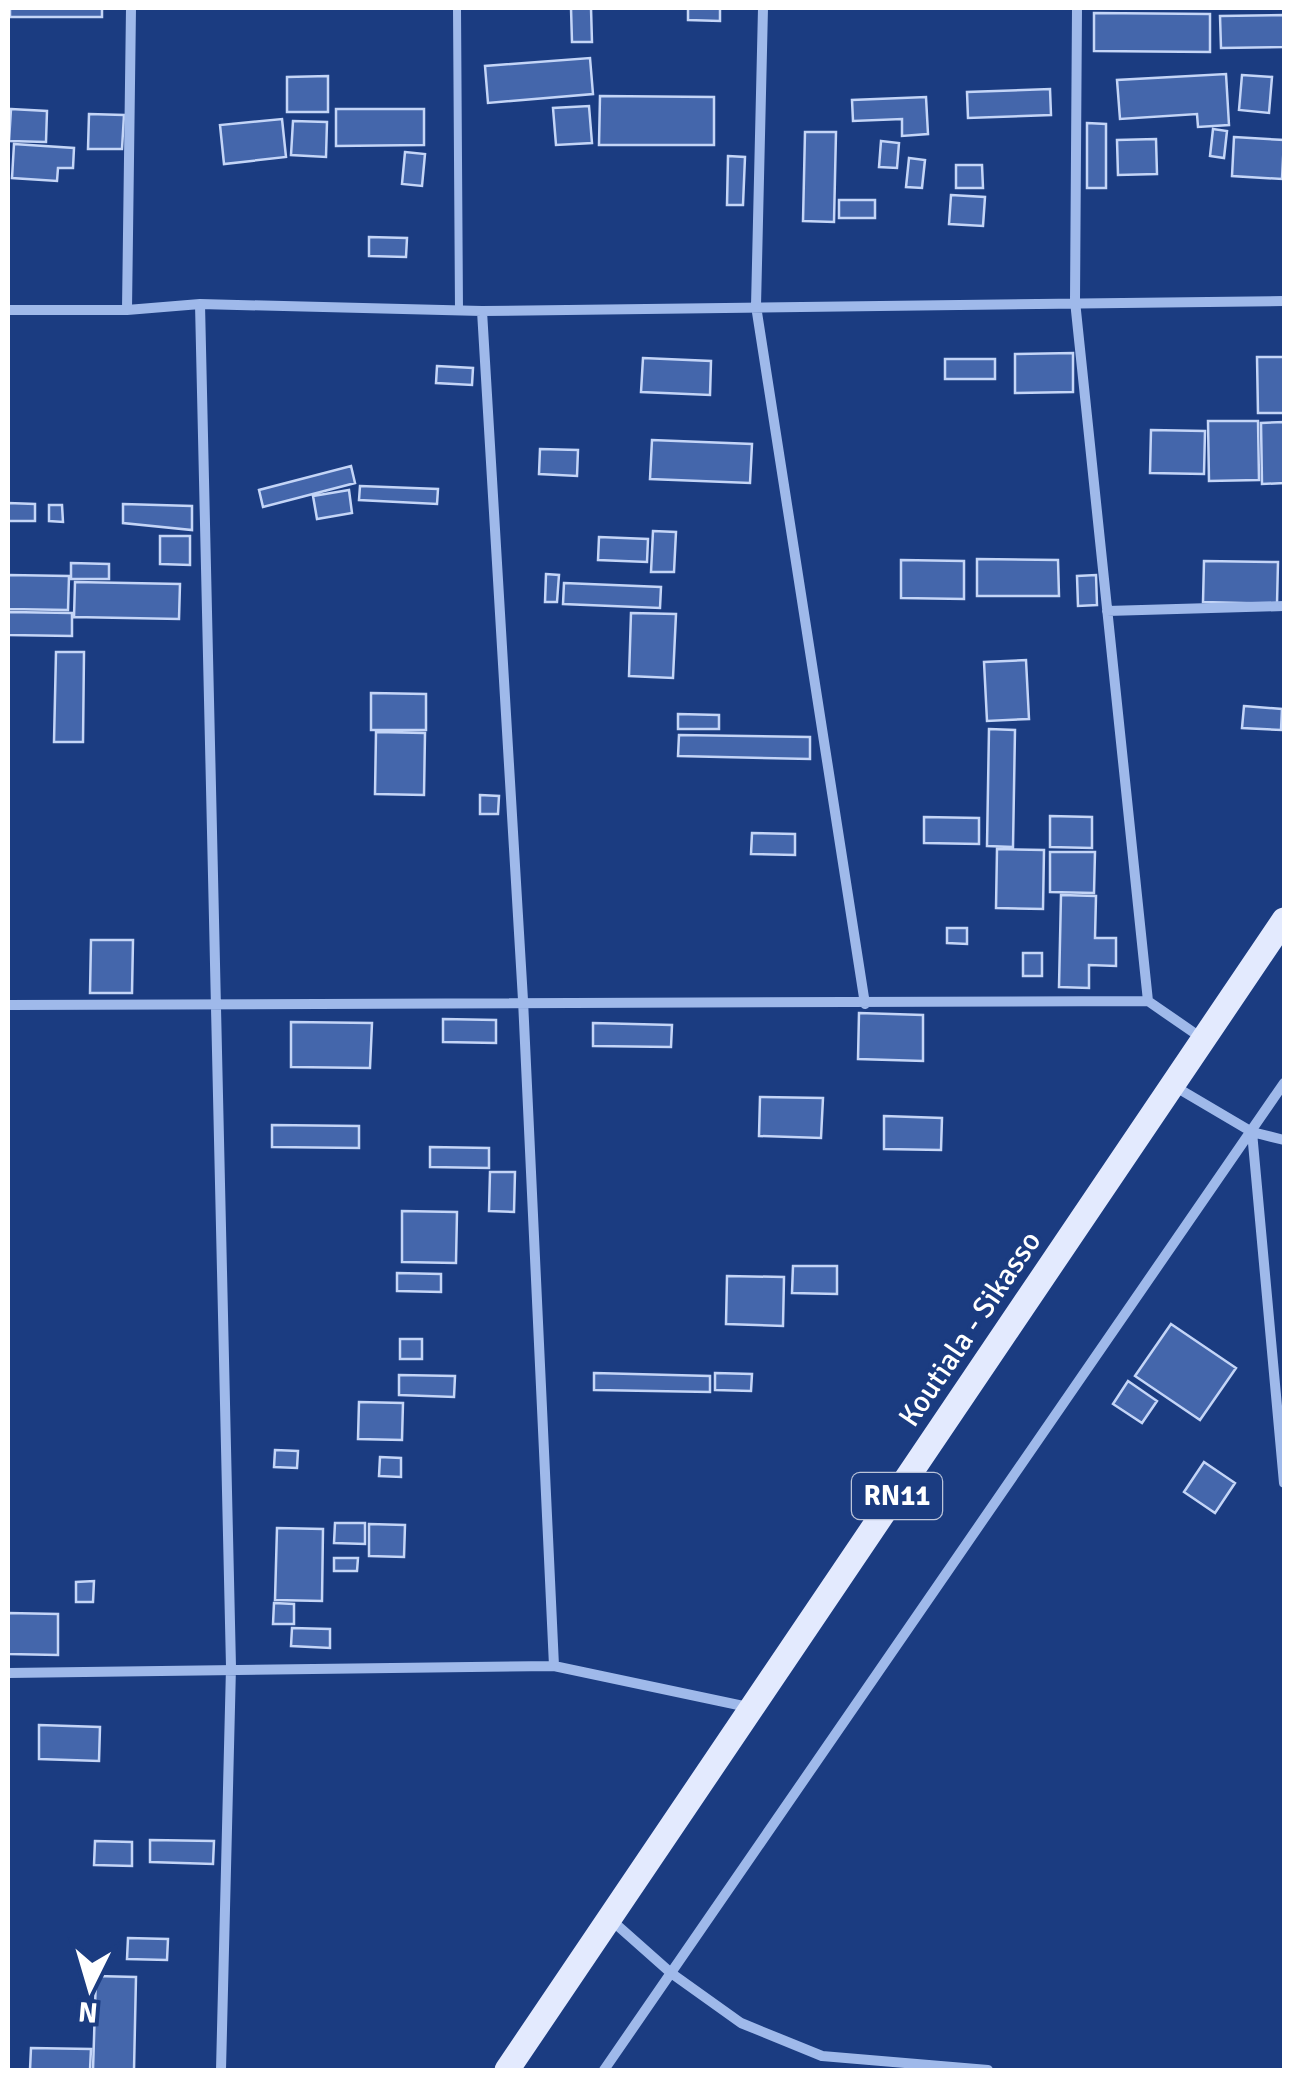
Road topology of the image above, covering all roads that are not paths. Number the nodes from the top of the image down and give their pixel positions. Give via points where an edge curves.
1 (132, 8) edge
2 (457, 8) edge
3 (762, 8) edge
4 (1076, 8) edge
5 (1074, 301) junction
6 (1284, 301) edge
7 (200, 304) junction
8 (756, 306) junction
9 (8, 310) edge
10 (127, 310) junction
11 (459, 310) junction
12 (482, 311) junction
13 (1284, 606) edge
14 (1107, 611) junction
15 (1284, 920) edge
16 (523, 1000) junction
17 (1148, 1001) junction
18 (865, 1004) junction
19 (8, 1005) edge
20 (218, 1005) junction
21 (1204, 1040) junction
22 (1284, 1083) edge
23 (1173, 1085) junction
24 (1252, 1132) junction
25 (1284, 1140) edge
26 (1282, 1420) edge
27 (1284, 1484) edge
28 (231, 1666) junction
29 (554, 1666) junction
30 (8, 1673) edge
31 (754, 1708) junction
32 (609, 1918) junction
33 (671, 1974) junction
34 (220, 2070) edge
35 (507, 2070) edge
36 (604, 2070) edge
37 (988, 2070) edge

1 - 10 street
2 - 11 lane
3 - 8 street
4 - 5 street
5 - 6 street
5 - 8 street
5 - 14 street
7 - 10 street
7 - 11 street
7 - 20 street
8 - 12 street
8 - 18 street
9 - 10 street
11 - 12 street
12 - 16 street
13 - 14 street
14 - 17 street
15 - 21 main road, Koutiala - Sikasso / RN11
16 - 18 street
16 - 20 street
16 - 29 street
17 - 18 street
17 - 21 street
19 - 20 street
20 - 28 street
21 - 23 main road, Koutiala - Sikasso / RN11
22 - 24 street
23 - 24 street
23 - 31 main road, Koutiala - Sikasso / RN11
24 - 25 street
24 - 26 street
24 - 33 street
26 - 27 street
28 - 29 street
28 - 30 street
28 - 34 street
29 - 31 street
31 - 32 main road, Koutiala - Sikasso / RN11
32 - 33 street
32 - 35 main road, Koutiala - Sikasso / RN11
33 - 36 street
33 - 37 street via 740,2023 822,2056

